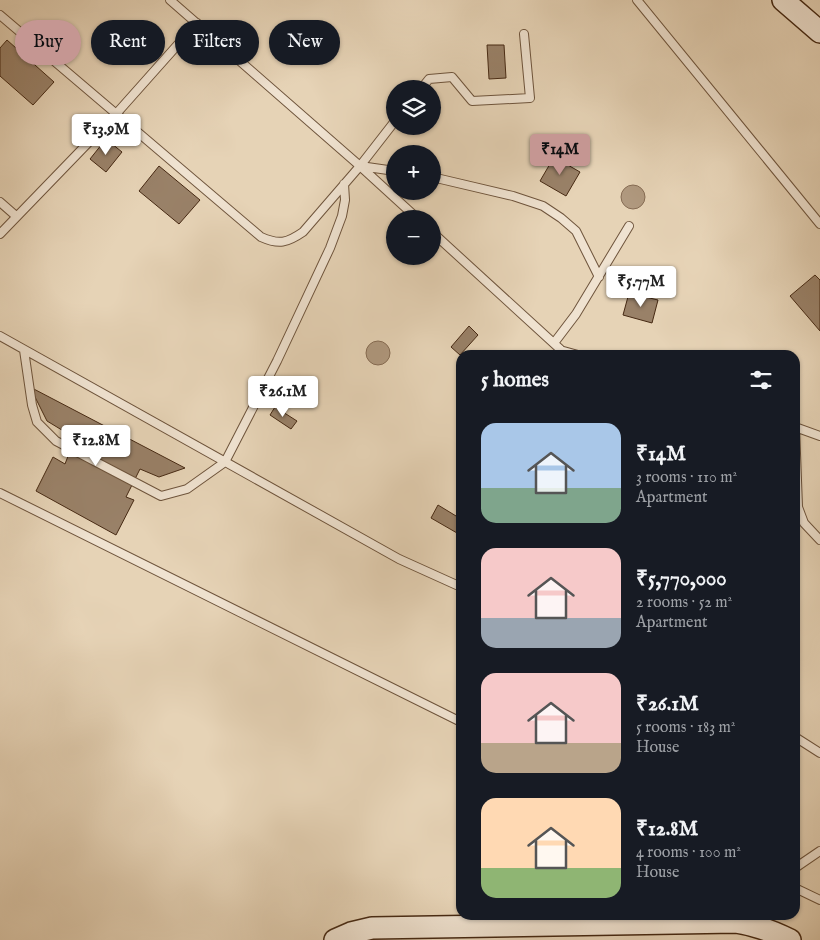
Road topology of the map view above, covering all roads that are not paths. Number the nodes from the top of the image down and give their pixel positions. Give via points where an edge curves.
1 (170, 0) edge
2 (637, 0) edge
3 (783, 0) edge
4 (0, 15) edge
5 (193, 20) edge
6 (820, 32) edge
7 (524, 34) dead end
8 (175, 48) edge
9 (245, 65) edge
10 (428, 80) edge
11 (116, 114) junction
12 (386, 133) edge
13 (360, 166) junction
14 (386, 170) edge
15 (441, 179) edge
16 (344, 184) junction
17 (0, 202) edge
18 (408, 210) edge
19 (16, 216) junction
20 (820, 224) edge
21 (629, 226) dead end
22 (0, 234) edge
23 (441, 240) edge
24 (599, 277) junction
25 (0, 336) edge
26 (24, 350) junction
27 (558, 350) edge
28 (559, 350) edge
29 (800, 429) edge
30 (820, 436) edge
31 (225, 462) junction
32 (0, 493) edge
33 (800, 512) edge
34 (820, 540) edge
35 (456, 585) edge
36 (456, 720) edge
37 (800, 740) edge
38 (820, 753) edge
39 (820, 851) edge
40 (800, 865) edge
41 (800, 890) edge
42 (820, 900) edge
43 (335, 940) edge
44 (790, 940) edge

1 - 5 lane
2 - 20 lane
3 - 6 street
4 - 11 lane
7 - 10 lane via 530,98 472,101 452,77
8 - 11 lane
9 - 13 lane
11 - 16 lane via 261,237 272,242 292,240 302,232
11 - 19 lane
12 - 13 lane
13 - 14 lane
13 - 16 lane
13 - 18 lane
15 - 24 lane via 542,206 576,231
16 - 31 lane via 342,216 330,248
17 - 19 lane
19 - 22 lane
21 - 24 lane
23 - 27 lane
24 - 28 lane via 576,314
25 - 26 lane
26 - 31 lane
26 - 31 lane via 37,422 56,441 161,496 187,489
29 - 30 lane
31 - 35 lane via 399,559
32 - 36 lane
33 - 34 lane via 804,523
37 - 38 lane
39 - 40 lane
41 - 42 lane
43 - 44 street via 351,932 372,928 736,922 771,930

